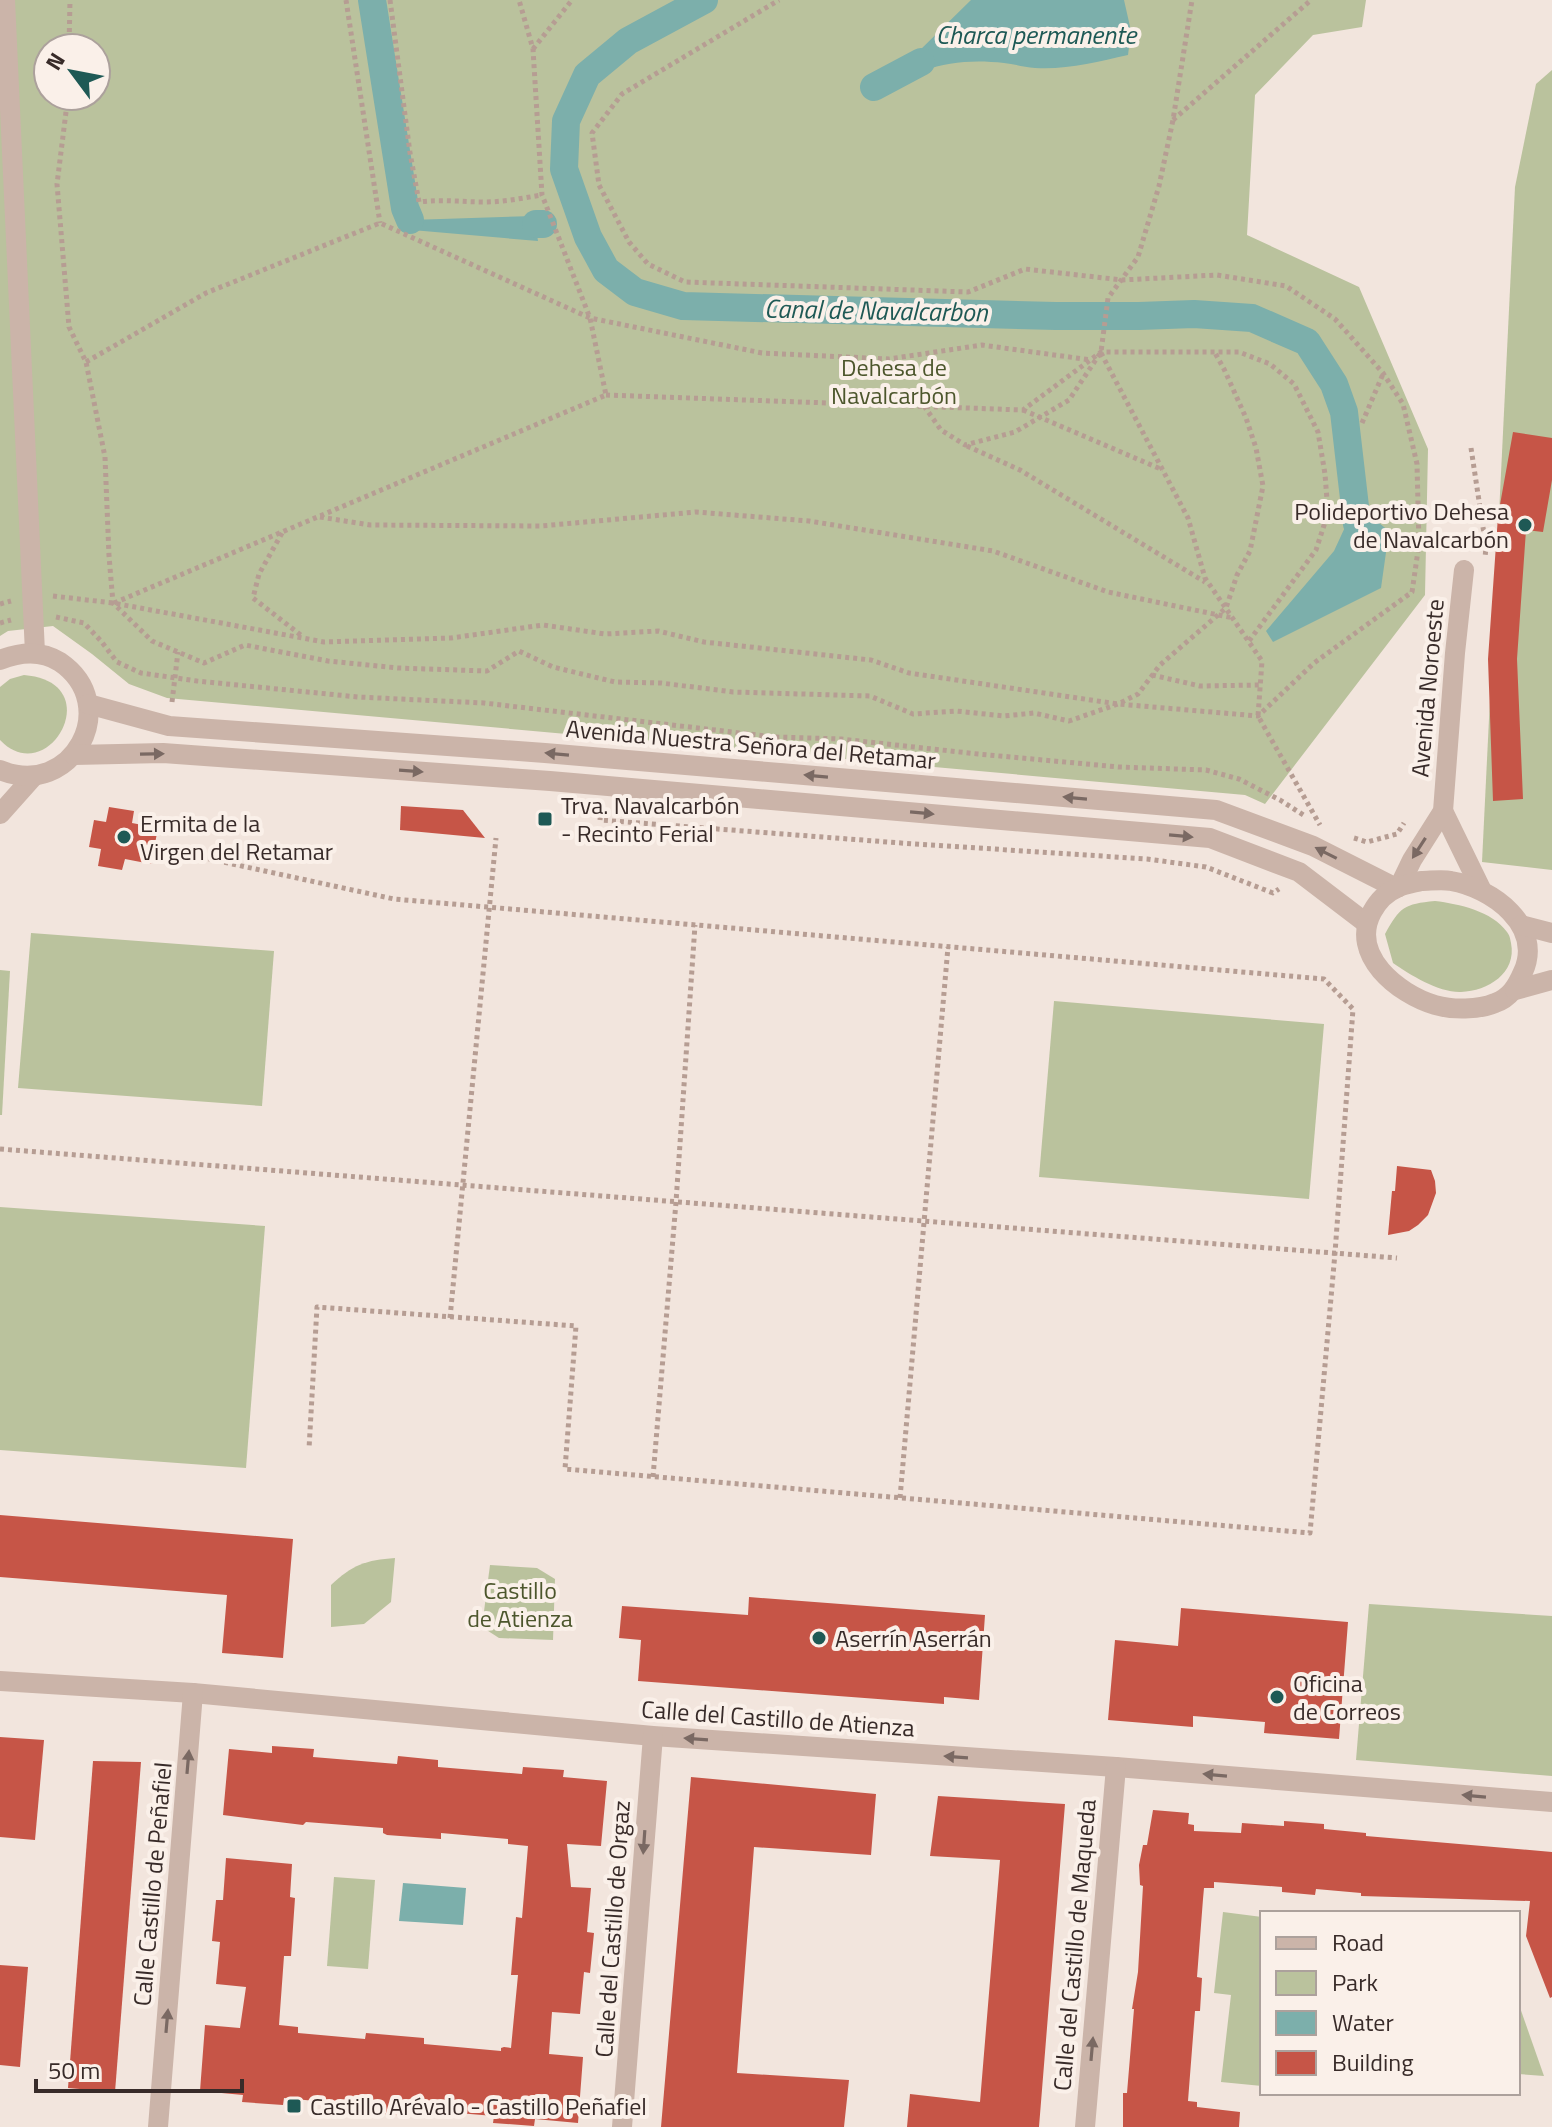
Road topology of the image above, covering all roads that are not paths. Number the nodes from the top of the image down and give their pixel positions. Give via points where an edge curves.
1 (5, 0) edge
2 (1464, 570) dead end
3 (35, 653) junction
4 (0, 660) edge
5 (88, 704) junction
6 (74, 755) junction
7 (0, 770) edge
8 (33, 777) junction
9 (1443, 811) junction
10 (0, 814) edge
11 (1398, 887) junction
12 (1481, 889) junction
13 (1366, 923) junction
14 (1521, 925) junction
15 (1552, 933) edge
16 (1552, 980) edge
17 (1515, 990) junction
18 (0, 1681) edge
19 (193, 1693) junction
20 (653, 1736) junction
21 (1116, 1767) junction
22 (1552, 1802) edge
23 (158, 2127) edge
24 (622, 2127) edge
25 (1085, 2127) edge

1 - 3 street
2 - 9 street, Avenida Noroeste
3 - 4 street
3 - 5 street via 70,669
5 - 6 street via 87,731
11 -> 5 street, Avenida Nuestra Señora del Retamar via 1313,846 1216,810 169,726
6 - 8 street via 62,766
6 -> 13 street via 163,753 602,785 1210,838 1299,872
7 - 8 street
8 - 10 street
9 -> 11 street, Avenida Noroeste
9 - 12 street, Avenida Noroeste
11 - 12 street via 1450,881
11 - 13 street via 1379,899
12 - 14 street
13 - 17 street via 1368,951 1382,973 1408,994 1459,1009 1496,1003
14 - 15 street
14 - 17 street via 1529,945
16 - 17 street
18 - 19 street, Calle del Castillo de Atienza
19 - 20 street, Calle del Castillo de Atienza
23 -> 19 street, Calle Castillo de Peñafiel
21 -> 20 street, Calle del Castillo de Atienza
20 -> 24 street, Calle del Castillo de Orgaz
22 -> 21 street, Calle del Castillo de Atienza
25 -> 21 street, Calle del Castillo de Maqueda

